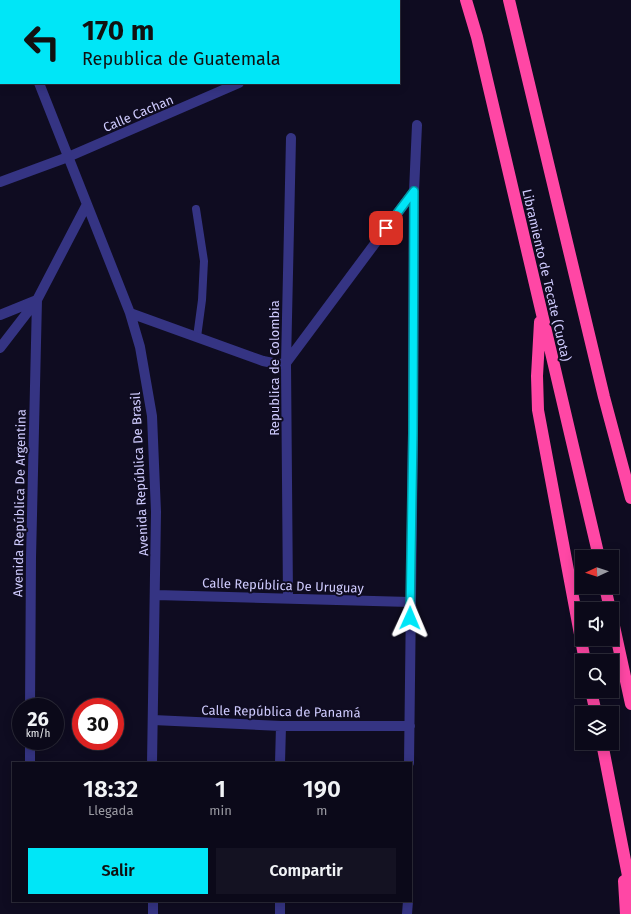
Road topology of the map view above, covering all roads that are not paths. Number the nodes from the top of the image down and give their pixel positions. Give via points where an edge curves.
1 (466, 0) edge
2 (509, 0) edge
3 (39, 84) edge
4 (237, 84) edge
5 (417, 125) dead end
6 (291, 138) dead end
7 (68, 157) junction
8 (0, 182) edge
9 (414, 191) junction
10 (86, 206) junction
11 (196, 209) dead end
12 (37, 300) junction
13 (541, 309) junction
14 (130, 313) junction
15 (0, 315) edge
16 (197, 337) junction
17 (0, 348) edge
18 (286, 363) junction
19 (631, 498) edge
20 (597, 550) edge
21 (156, 595) junction
22 (288, 598) junction
23 (410, 602) junction
24 (618, 646) edge
25 (584, 654) edge
26 (30, 698) edge
27 (631, 704) edge
28 (153, 720) junction
29 (281, 726) junction
30 (410, 726) junction
31 (30, 750) edge
32 (603, 750) edge
33 (30, 762) edge
34 (152, 762) edge
35 (280, 762) edge
36 (409, 762) edge
37 (623, 850) junction
38 (631, 891) edge
39 (152, 902) edge
40 (280, 902) edge
41 (408, 902) edge
42 (153, 914) edge
43 (280, 914) edge
44 (408, 914) edge
45 (626, 914) edge

1 - 13 highway, Libramiento de Tecate (Cuota)
2 - 19 highway, Libramiento de Tecate (Cuota) via 604,397
3 - 7 street, Avenida República De Brasil
4 - 7 street, Calle Cachan
5 - 9 street
6 - 18 street, Republica de Colombia
7 - 8 street, Calle Cachan
7 - 10 street, Avenida República De Brasil
9 - 18 street
9 - 23 street
10 - 12 street
10 - 14 street, Avenida República De Brasil
11 - 16 lane via 204,261
12 - 15 street
12 - 17 street
12 - 26 street, Avenida República De Argentina
13 - 20 highway, Libramiento de Tecate (Cuota)
13 - 25 highway via 537,376 538,410
14 - 16 street
14 - 21 street, Avenida República De Brasil via 140,347 152,416
16 - 18 street via 262,361
18 - 22 street, Republica de Colombia
21 - 22 street, Calle República De Uruguay
21 - 28 street, Avenida República De Brasil
22 - 23 street, Calle República De Uruguay
23 - 30 street
24 - 27 highway
28 - 29 street, Calle República de Panamá
28 - 34 street, Avenida República De Brasil
29 - 30 street, Calle República de Panamá
29 - 35 street
30 - 36 street
31 - 33 street
32 - 37 highway
37 - 38 highway
37 - 45 highway
39 - 42 street
40 - 43 street
41 - 44 street

